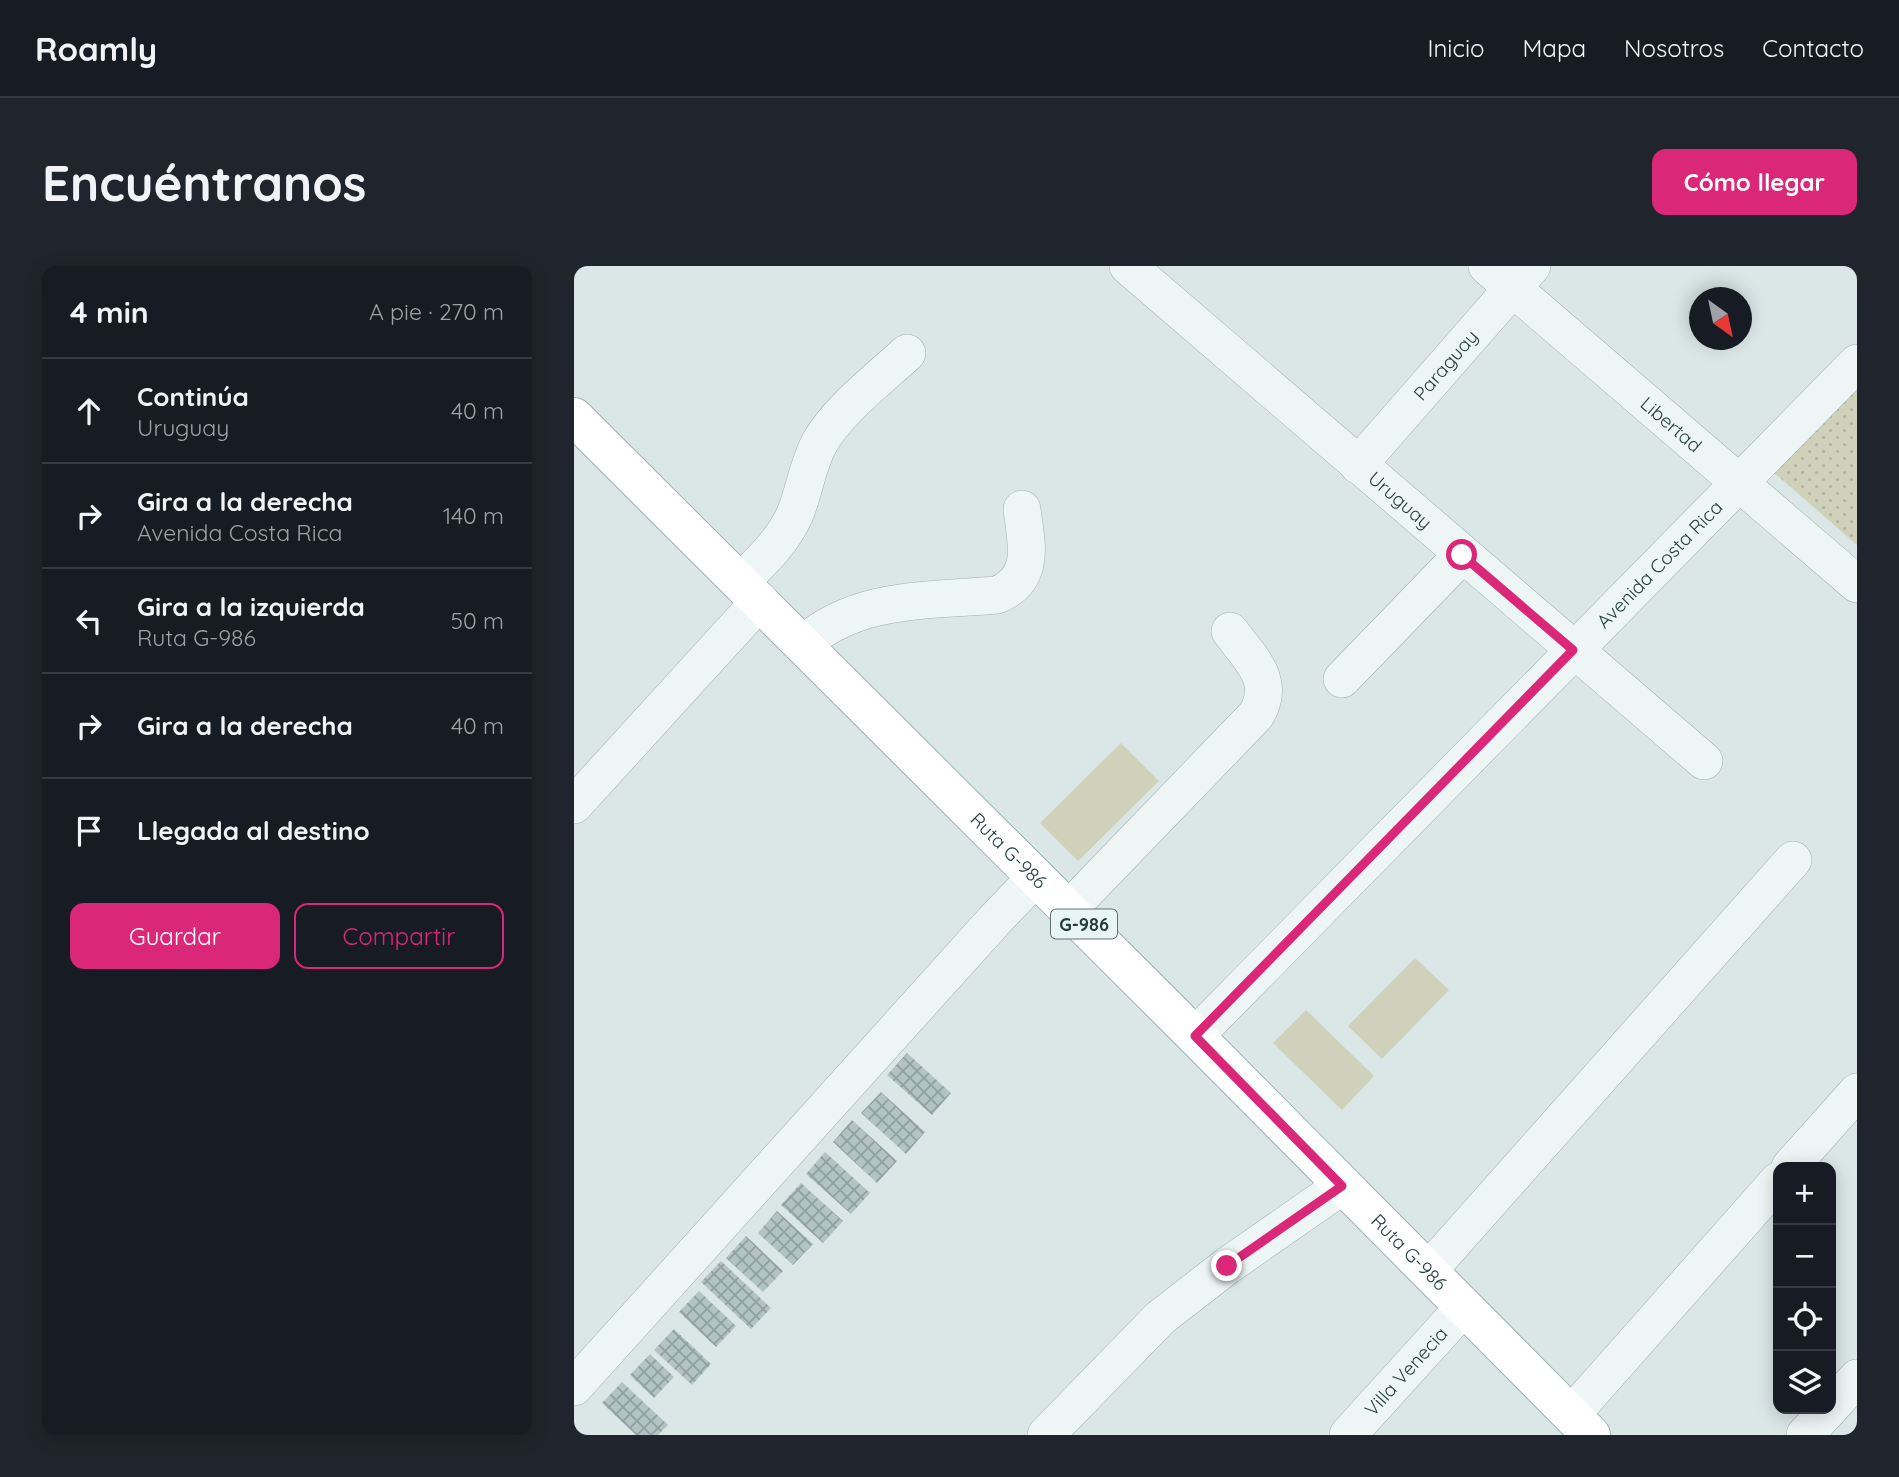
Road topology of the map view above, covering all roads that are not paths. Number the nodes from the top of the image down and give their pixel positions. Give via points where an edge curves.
1 (1128, 266) edge
2 (1511, 274) edge
3 (907, 353) dead end
4 (1857, 363) edge
5 (574, 417) edge
6 (1358, 465) junction
7 (1741, 482) junction
8 (1022, 509) dead end
9 (1462, 555) junction
10 (1857, 584) edge
11 (750, 591) junction
12 (1230, 631) dead end
13 (803, 644) junction
14 (1573, 650) junction
15 (1342, 679) dead end
16 (1704, 761) dead end
17 (574, 805) edge
18 (1793, 860) dead end
19 (1036, 877) junction
20 (1069, 909) junction
21 (1195, 1036) junction
22 (1857, 1092) edge
23 (1794, 1162) edge
24 (1342, 1186) junction
25 (1773, 1187) edge
26 (1428, 1271) junction
27 (1464, 1307) junction
28 (1857, 1378) edge
29 (574, 1387) edge
30 (1836, 1401) edge
31 (1824, 1414) edge
32 (1581, 1425) edge
33 (1046, 1435) edge
34 (1348, 1435) edge
35 (1805, 1435) edge

1 - 6 street, Uruguay
2 - 6 street, Paraguay
2 - 7 street, Libertad
3 - 11 street via 827,432 813,456 789,526 763,561
4 - 7 street, Avenida Costa Rica
5 - 11 main road, Ruta G-986 / G-986
6 - 9 street, Uruguay
7 - 10 street, Libertad
7 - 14 street, Avenida Costa Rica
8 - 13 street via 1027,561 1021,577 1006,591 874,607 832,622
9 - 14 street, Uruguay
9 - 15 street
11 - 13 main road, Ruta G-986 / G-986
11 - 17 street
12 - 20 street via 1263,680 1264,697 1256,715
13 - 19 main road, Ruta G-986 / G-986
14 - 16 street, Uruguay
14 - 21 street, Avenida Costa Rica
18 - 26 street
19 - 20 main road, Ruta G-986 / G-986
19 - 29 street
20 - 21 main road, Ruta G-986 / G-986
21 - 24 main road, Ruta G-986 / G-986
22 - 23 street
24 - 26 main road, Ruta G-986 / G-986
24 - 33 street via 1160,1318
25 - 32 street
26 - 27 main road, Ruta G-986 / G-986
27 - 32 main road, Ruta G-986 / G-986
27 - 34 street, Villa Venecia
28 - 30 street
31 - 35 street

